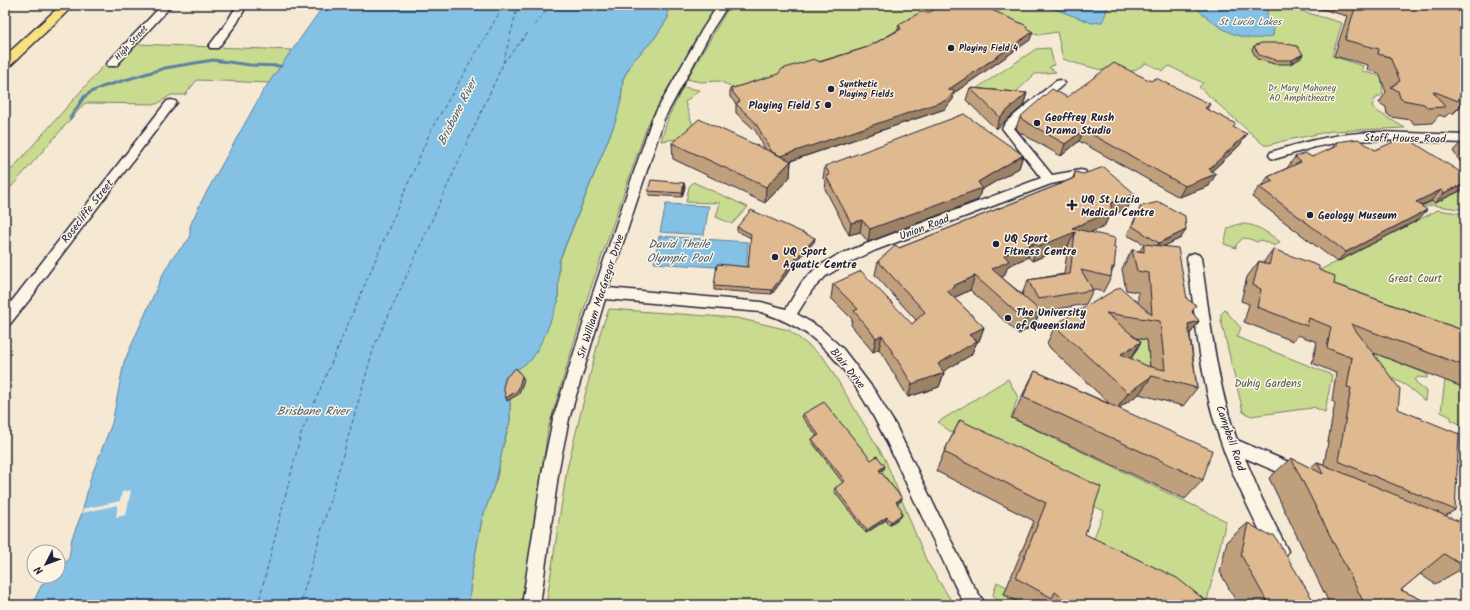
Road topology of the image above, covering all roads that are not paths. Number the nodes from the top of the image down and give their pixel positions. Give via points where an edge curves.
1 (68, 5) edge
2 (167, 5) edge
3 (242, 5) edge
4 (723, 5) edge
5 (214, 46) dead end
6 (5, 63) edge
7 (112, 64) dead end
8 (1060, 83) dead end
9 (170, 102) dead end
10 (1465, 139) edge
11 (1275, 155) dead end
12 (1081, 174) edge
13 (1049, 180) junction
14 (1194, 258) dead end
15 (600, 293) junction
16 (789, 316) junction
17 (5, 320) edge
18 (1231, 445) junction
19 (1315, 481) edge
20 (1286, 564) edge
21 (531, 605) edge
22 (977, 605) edge

1 - 6 main road
2 - 7 street, High Street
3 - 5 street
4 - 15 street, Sir William MacGregor Drive via 658,119
8 - 13 street via 1008,128
9 - 17 street, Rosecliffe Street
10 - 11 street, Staff House Road via 1359,137 1328,140
12 - 13 street, Union Road
13 - 16 street, Union Road via 841,260 820,272 807,286
14 - 18 street, Campbell Road via 1210,366 1222,420
15 - 16 street, Blair Drive via 761,307
15 - 21 street, Sir William MacGregor Drive via 561,419 551,468
16 - 22 street, Blair Drive via 815,332 838,353 870,396 890,431 965,588
18 - 19 street
18 - 20 street, Campbell Road via 1255,504

